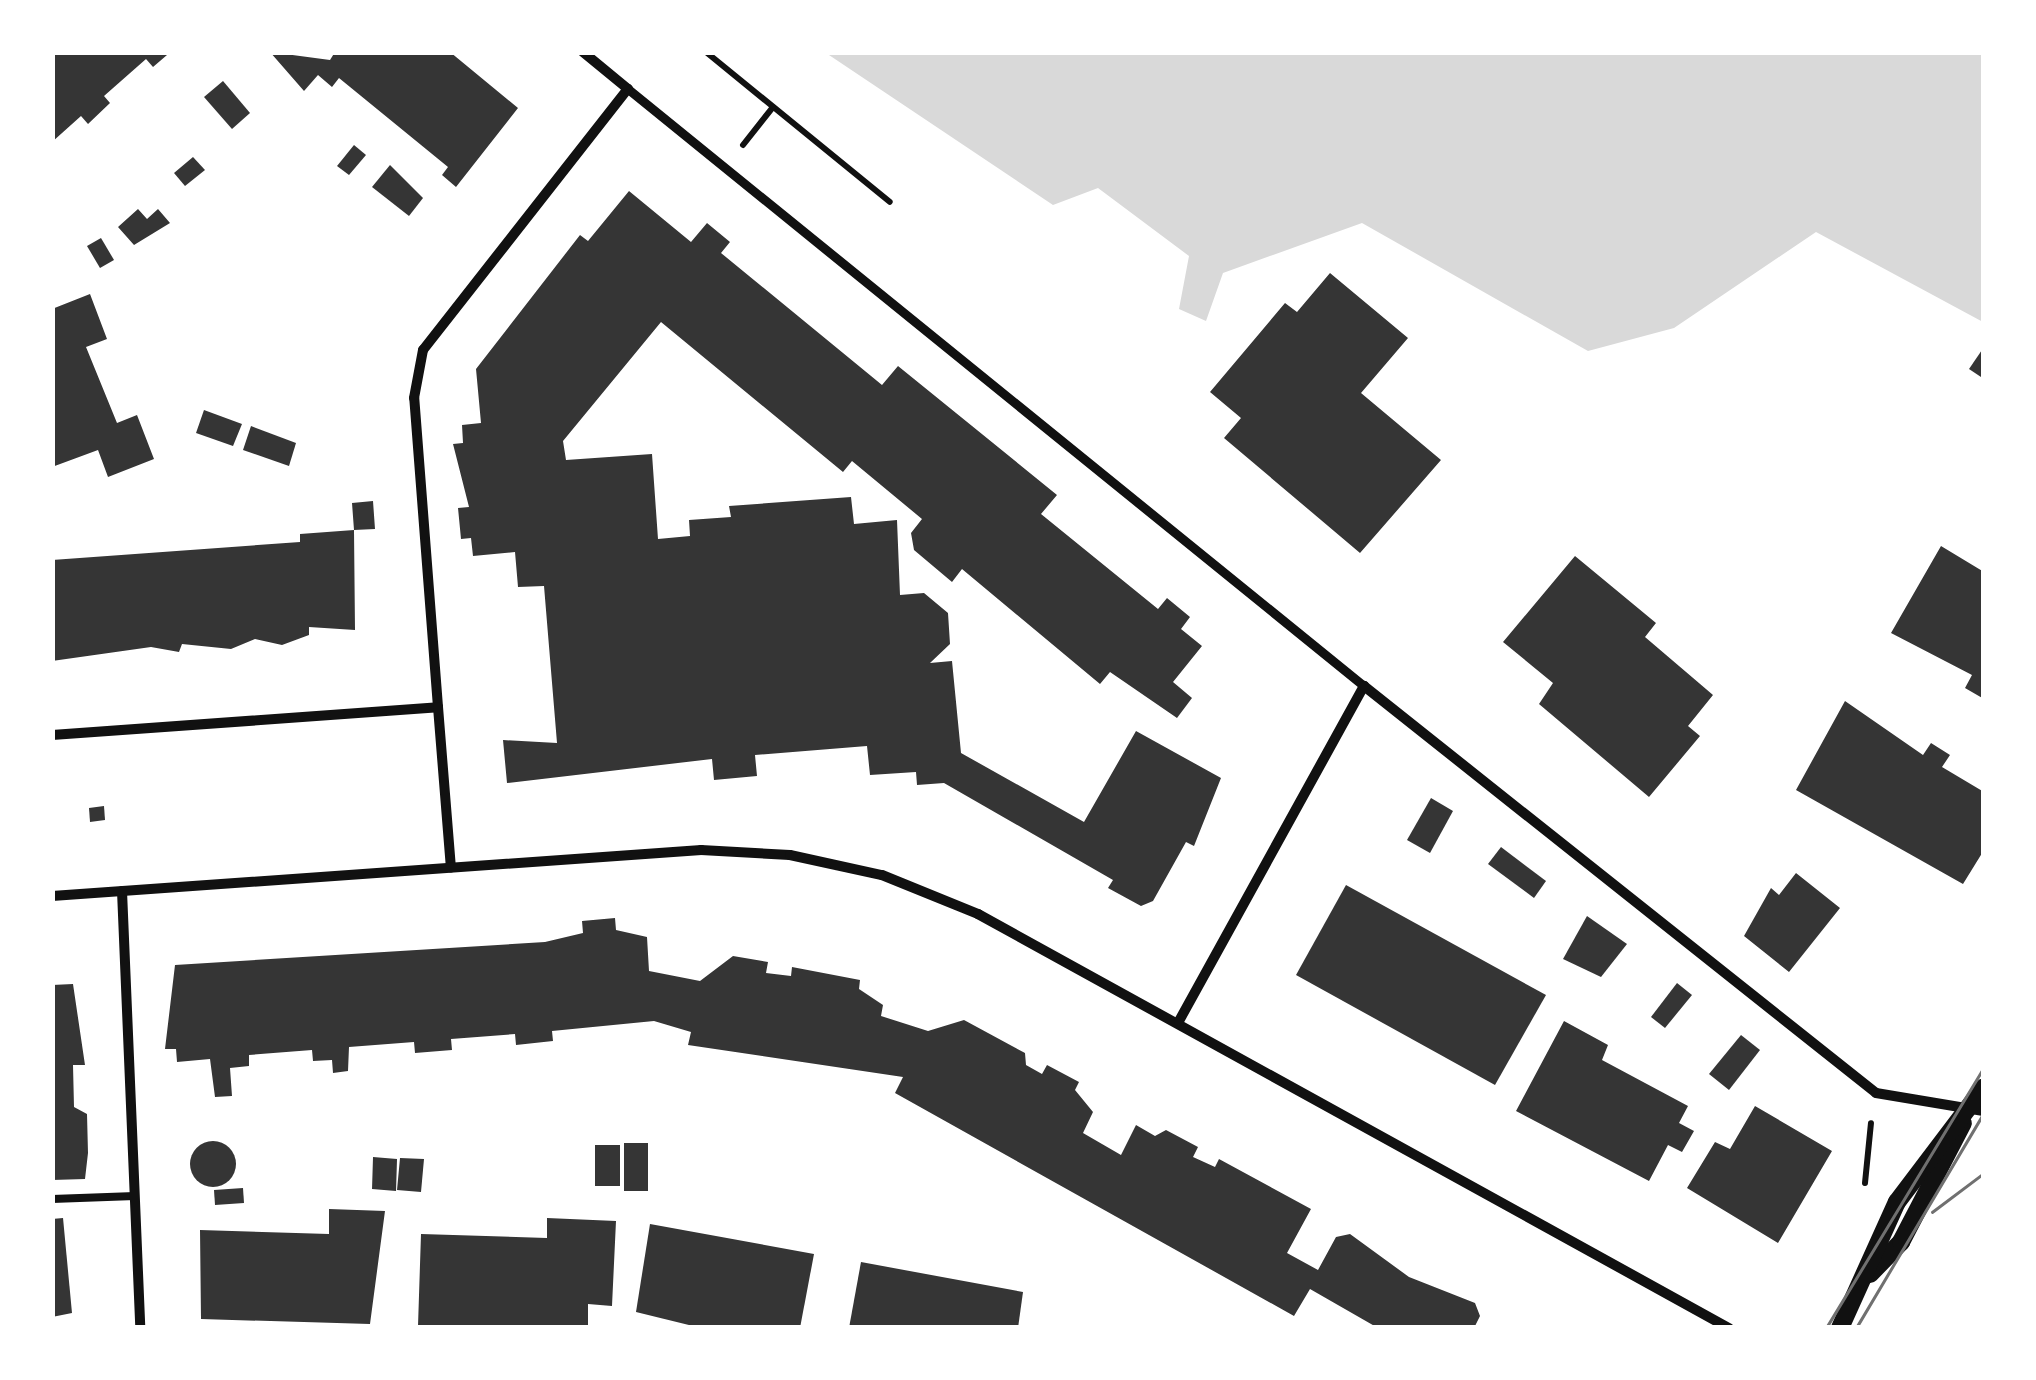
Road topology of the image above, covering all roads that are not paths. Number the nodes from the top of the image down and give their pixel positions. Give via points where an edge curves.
1 (582, 52) edge
2 (628, 89) junction
3 (1364, 686) junction
4 (438, 706) junction
5 (52, 735) edge
6 (450, 868) junction
7 (122, 891) junction
8 (52, 896) edge
9 (1179, 1021) junction
10 (1984, 1087) edge
11 (1976, 1110) edge
12 (135, 1196) junction
13 (52, 1200) edge
14 (140, 1328) edge
15 (1728, 1328) edge
16 (1840, 1328) edge

1 - 2 street
2 - 3 street
2 - 4 street via 422,350 414,398
3 - 9 street
3 - 11 street via 1876,1092
4 - 5 street
4 - 6 street
6 - 7 street
6 - 9 street via 701,850 790,855 882,875 978,914
7 - 8 street
7 - 12 street
9 - 15 street
10 - 11 street
11 - 16 street via 1901,1242 1869,1274
12 - 13 lane
12 - 14 street

